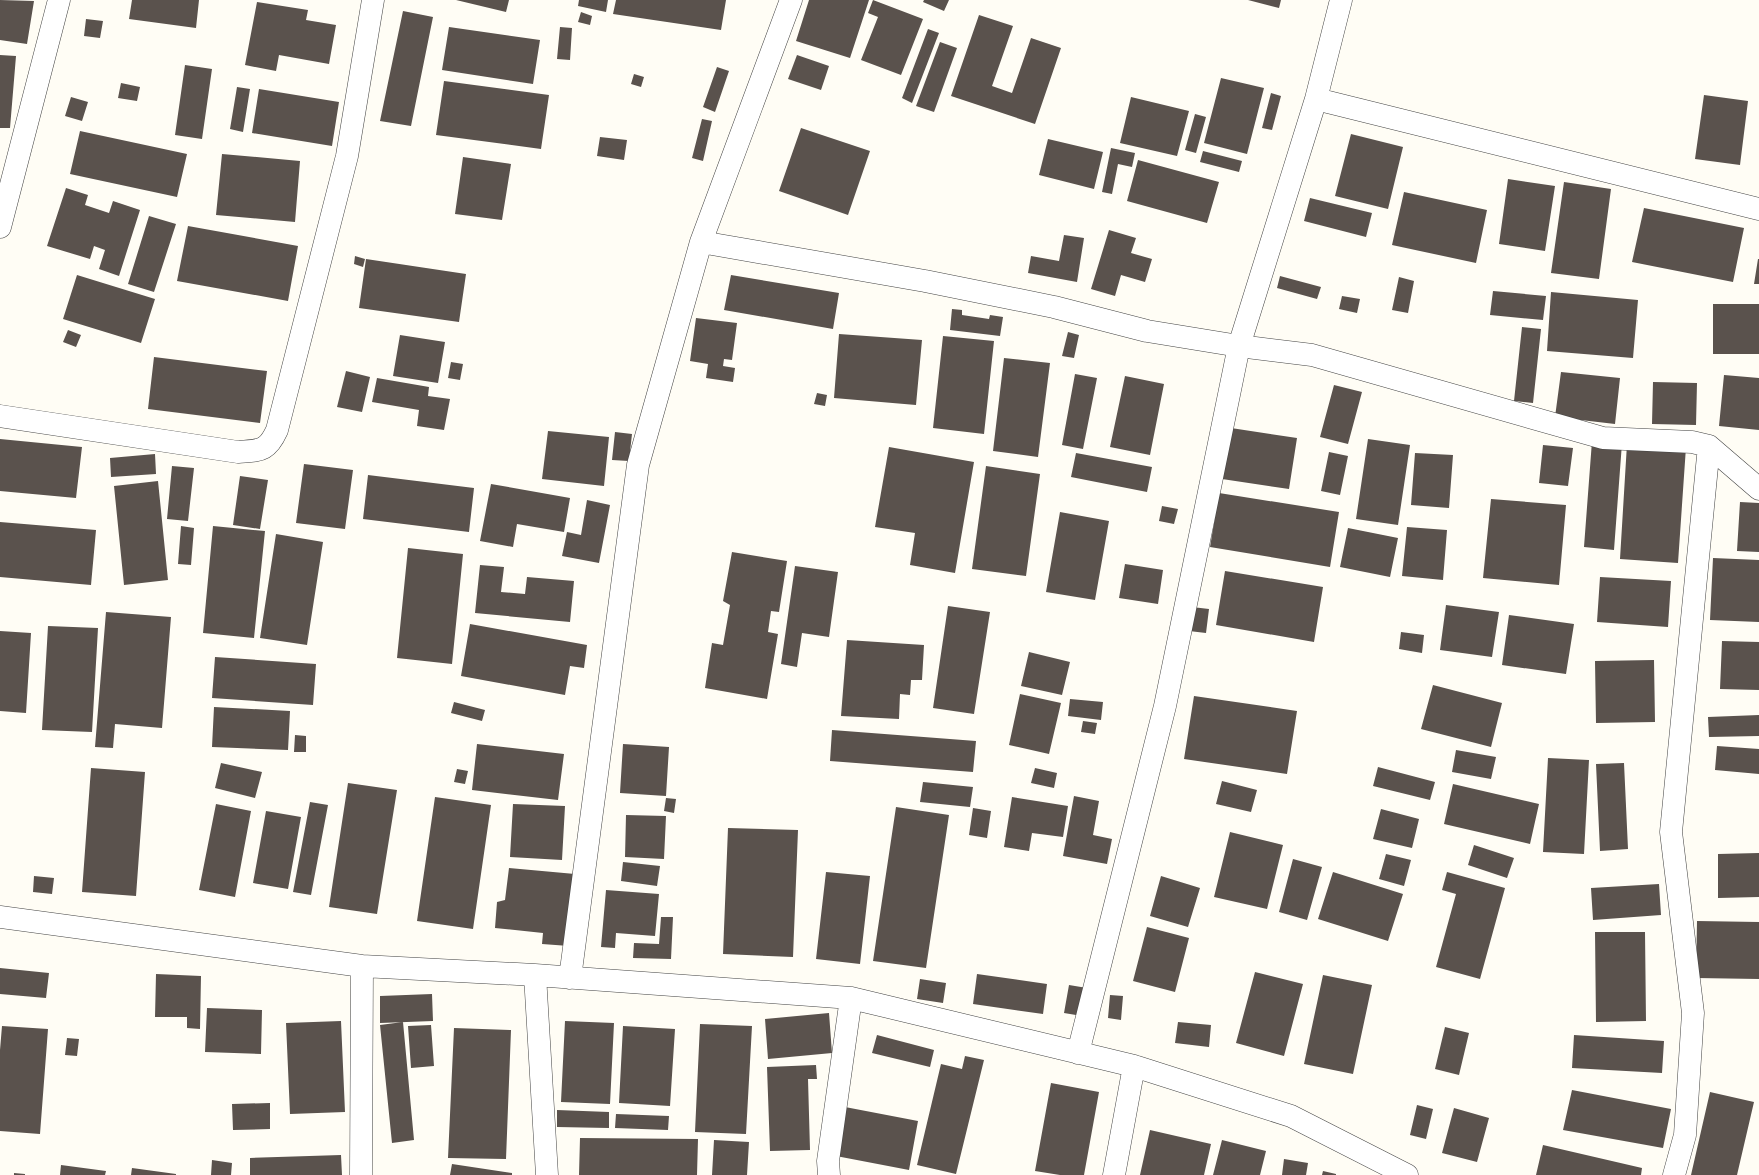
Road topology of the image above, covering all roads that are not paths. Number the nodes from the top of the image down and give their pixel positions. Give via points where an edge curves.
1 (59, 0) edge
2 (373, 0) edge
3 (791, 0) edge
4 (1341, 0) edge
5 (1316, 99) junction
6 (1759, 209) edge
7 (0, 227) edge
8 (701, 242) junction
9 (1239, 346) junction
10 (0, 416) edge
11 (1709, 446) junction
12 (1759, 489) edge
13 (0, 917) edge
14 (362, 966) junction
15 (535, 976) junction
16 (570, 978) junction
17 (851, 998) junction
18 (1078, 1053) junction
19 (1134, 1066) junction
20 (361, 1175) edge
21 (547, 1175) edge
22 (829, 1175) edge
23 (1114, 1175) edge
24 (1407, 1175) edge
25 (1674, 1175) edge

1 - 7 street
2 - 10 street via 346,156 272,442 262,450 238,452
3 - 8 street
4 - 5 street
5 - 6 street
5 - 9 street
8 - 9 street via 925,281 1054,307 1147,331
8 - 16 street via 638,465
9 - 11 street via 1312,355 1604,438 1692,442
9 - 18 street via 1165,706
11 - 12 street
11 - 25 street via 1671,832 1693,1013 1685,1135
13 - 14 street
14 - 15 street
14 - 20 street
15 - 16 street
15 - 21 street
16 - 17 street
17 - 18 street
17 - 22 street via 828,1161
18 - 19 street
19 - 23 street
19 - 24 street via 1291,1116

